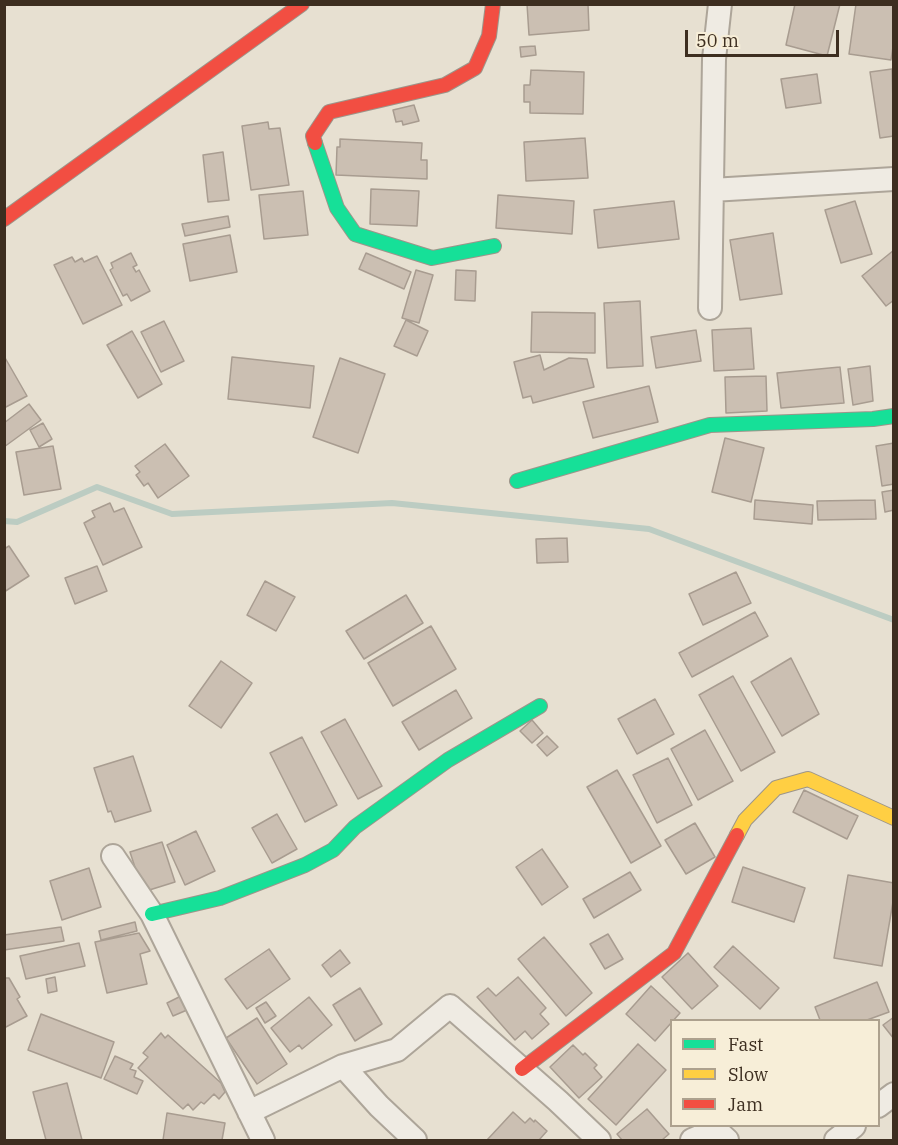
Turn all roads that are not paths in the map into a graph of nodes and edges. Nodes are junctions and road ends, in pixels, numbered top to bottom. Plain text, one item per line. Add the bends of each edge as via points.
1 (302, 4) edge
2 (493, 4) edge
3 (720, 4) edge
4 (894, 179) edge
5 (712, 190) junction
6 (4, 219) edge
7 (494, 246) dead end
8 (710, 308) dead end
9 (894, 416) edge
10 (517, 481) dead end
11 (540, 706) dead end
12 (894, 818) edge
13 (113, 856) dead end
14 (152, 914) junction
15 (343, 1066) junction
16 (522, 1069) junction
17 (894, 1094) edge
18 (880, 1105) edge
19 (249, 1112) junction
20 (852, 1127) edge
21 (262, 1140) edge
22 (415, 1140) edge
23 (599, 1140) edge
24 (692, 1140) edge
25 (727, 1140) edge
26 (836, 1140) edge

1 - 6 street
2 - 7 street via 489,36 476,68 445,85 329,112 313,136 337,208 355,234 432,258
3 - 5 street via 714,59
4 - 5 street
5 - 8 street
9 - 10 street via 710,424
11 - 14 street via 448,760 355,827 324,855 220,898
12 - 16 street via 808,779 776,788 746,820 674,952
13 - 14 street
14 - 19 street
15 - 16 street via 397,1050 450,1006
15 - 19 street
15 - 22 street
16 - 23 street
17 - 18 street
19 - 21 street
20 - 26 street
24 - 25 street via 716,1130

